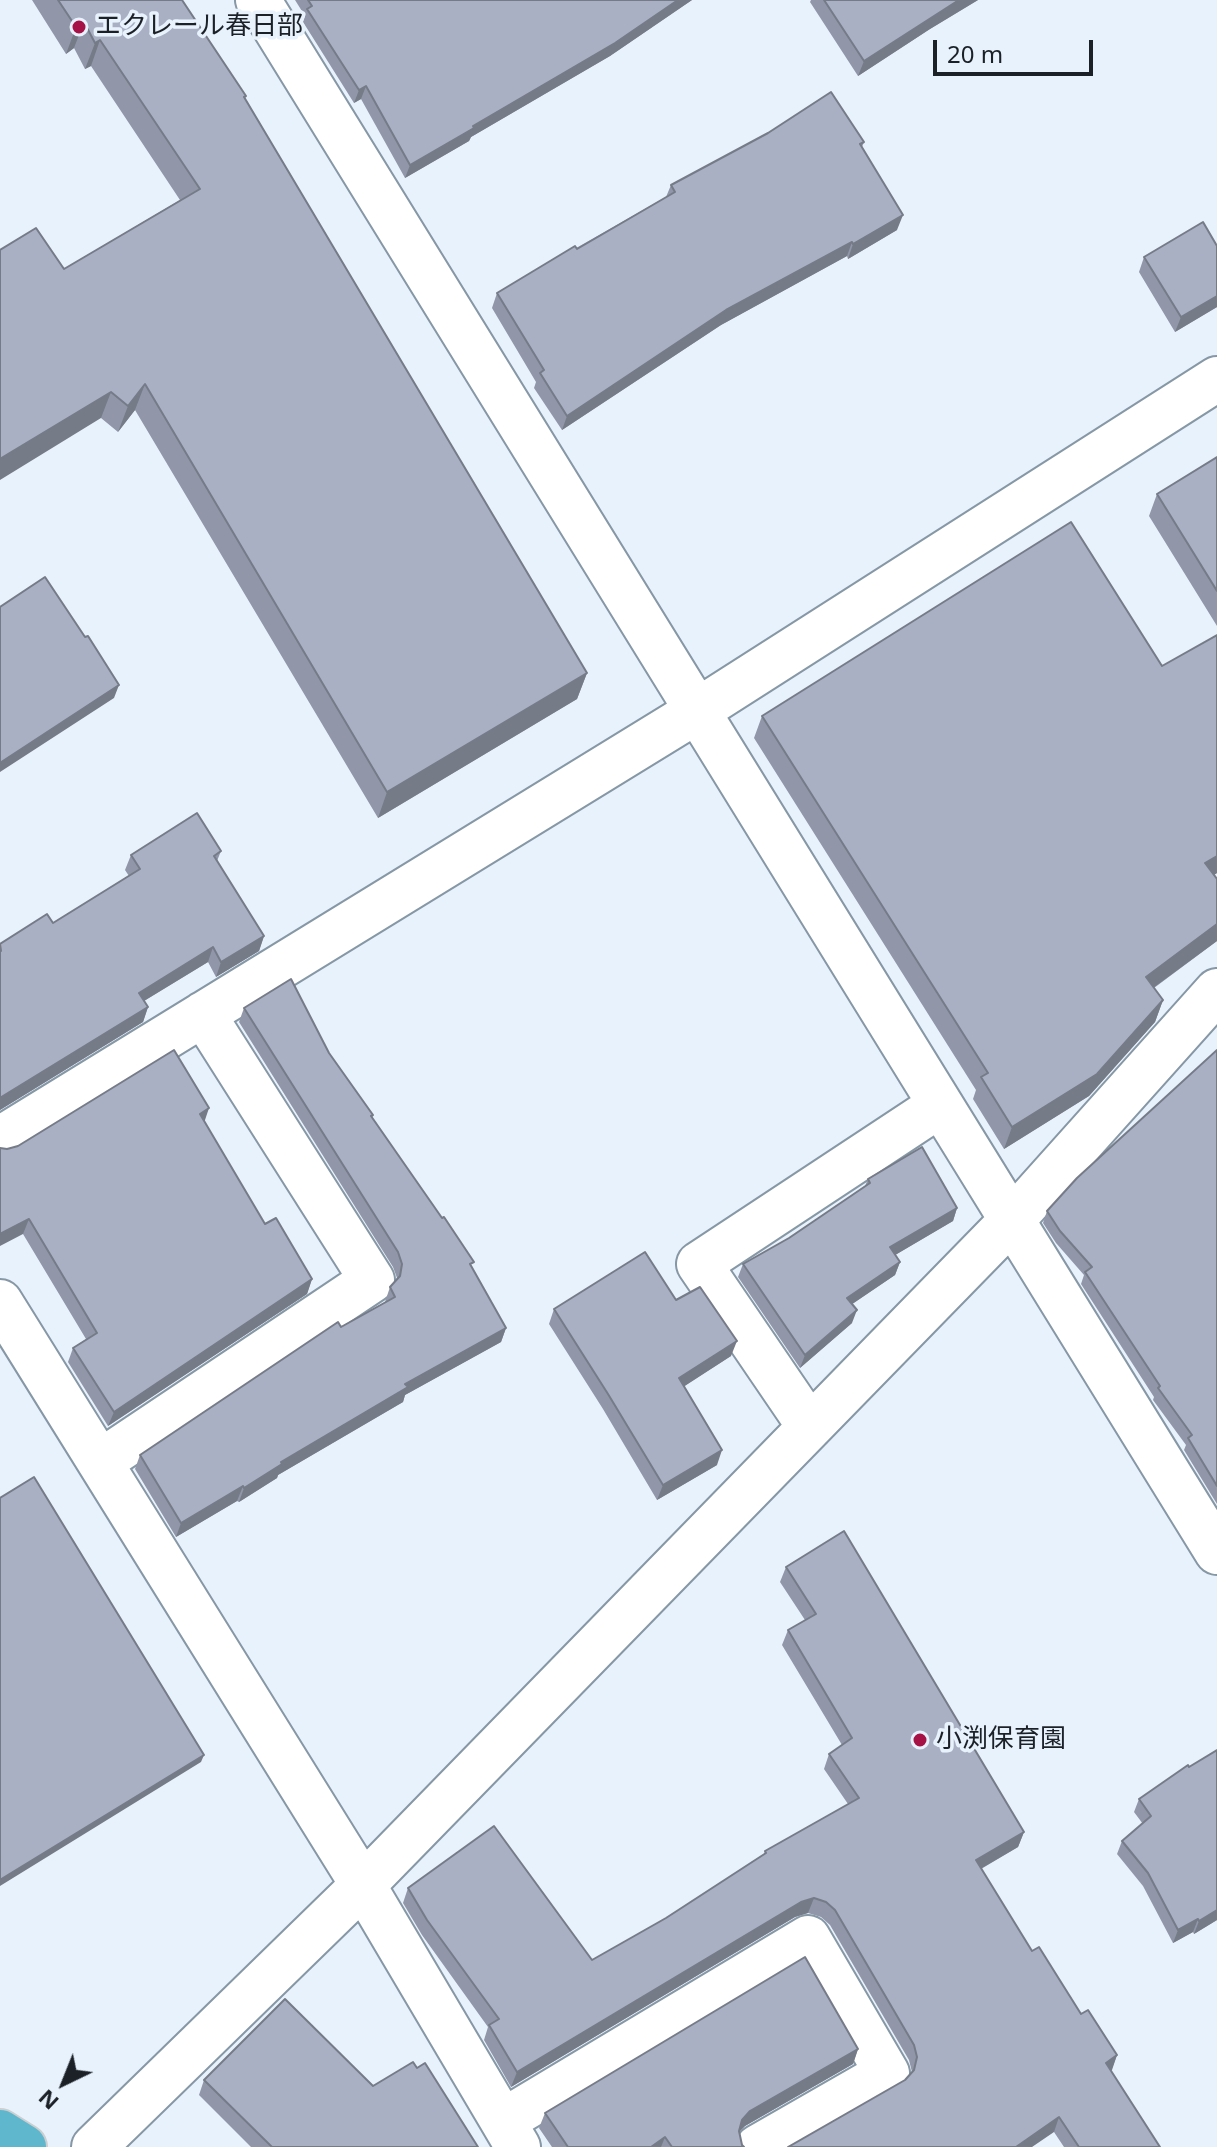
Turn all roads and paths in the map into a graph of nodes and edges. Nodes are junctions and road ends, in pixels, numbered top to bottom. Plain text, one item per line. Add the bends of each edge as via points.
1 (258, 0) edge
2 (1217, 379) edge
3 (697, 711) junction
4 (1217, 991) edge
5 (203, 1014) junction
6 (940, 1105) junction
7 (0, 1139) edge
8 (1012, 1220) junction
9 (0, 1302) edge
10 (810, 1427) junction
11 (100, 1462) junction
12 (1214, 1542) edge
13 (363, 1885) junction
14 (0, 2132) edge
15 (511, 2134) edge
16 (24, 2147) edge
17 (94, 2147) edge
18 (758, 2147) edge

1 - 3 street
2 - 3 street
3 - 5 street
3 - 6 street
4 - 8 street
5 - 7 street
5 - 11 street via 372,1280
6 - 8 street
6 - 10 street via 699,1264
8 - 10 street
8 - 12 street
9 - 11 street
10 - 13 street
11 - 13 street
13 - 15 street
13 - 17 street
14 - 16 highway
15 - 18 street via 808,1938 887,2073

